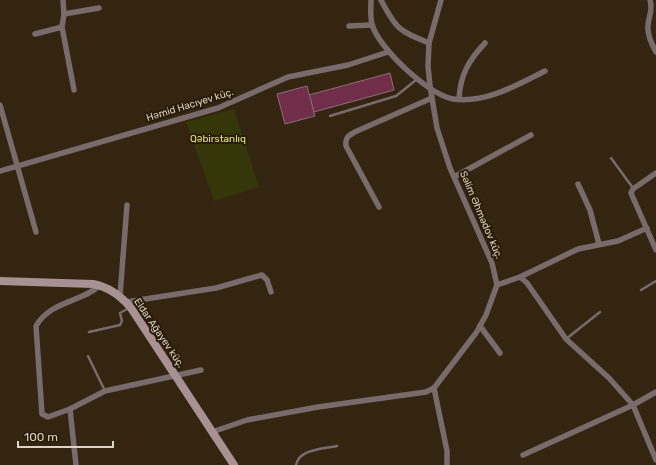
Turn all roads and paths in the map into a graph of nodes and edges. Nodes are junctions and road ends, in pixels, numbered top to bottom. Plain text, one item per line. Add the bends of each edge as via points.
1 (63, 0) edge
2 (371, 0) edge
3 (381, 0) edge
4 (441, 0) edge
5 (650, 0) edge
6 (99, 8) dead end
7 (654, 9) edge
8 (64, 14) junction
9 (372, 25) junction
10 (350, 26) dead end
11 (62, 27) junction
12 (35, 34) dead end
13 (429, 43) junction
14 (485, 43) dead end
15 (388, 52) junction
16 (656, 52) edge
17 (545, 71) dead end
18 (417, 79) junction
19 (430, 86) junction
20 (74, 90) dead end
21 (432, 98) junction
22 (459, 99) junction
23 (0, 104) edge
24 (330, 116) dead end
25 (531, 136) dead end
26 (611, 158) dead end
27 (17, 165) junction
28 (0, 171) edge
29 (656, 173) edge
30 (454, 177) junction
31 (578, 184) dead end
32 (633, 189) junction
33 (127, 205) dead end
34 (379, 208) dead end
35 (647, 228) junction
36 (36, 232) dead end
37 (599, 244) junction
38 (656, 250) edge
39 (520, 277) junction
40 (0, 281) edge
41 (656, 281) edge
42 (100, 285) junction
43 (497, 285) junction
44 (641, 290) dead end
45 (271, 292) dead end
46 (120, 296) junction
47 (129, 305) junction
48 (600, 312) dead end
49 (480, 326) junction
50 (89, 332) dead end
51 (566, 339) junction
52 (500, 353) dead end
53 (88, 356) dead end
54 (200, 370) dead end
55 (175, 375) junction
56 (434, 388) junction
57 (105, 391) junction
58 (656, 392) edge
59 (633, 405) junction
60 (70, 409) junction
61 (212, 432) junction
62 (336, 446) dead end
63 (523, 455) dead end
64 (656, 460) edge
65 (76, 465) edge
66 (234, 465) edge
67 (296, 465) edge
68 (447, 465) edge

1 - 8 street
2 - 9 street
3 - 13 street via 397,28
4 - 13 street, Səlim Əhmədov küç.
5 - 7 street
6 - 8 street
7 - 16 street via 648,24 648,32
8 - 11 street
9 - 10 street
9 - 15 street
11 - 12 street
11 - 20 street
13 - 19 street, Səlim Əhmədov küç.
14 - 22 street via 464,70 459,87
15 - 18 street
15 - 27 street, Həmid Hacıyev küç. via 348,65 288,77 218,108
17 - 22 street via 502,93
18 - 19 street
18 - 24 lane via 396,96
19 - 21 street, Səlim Əhmədov küç.
19 - 22 street via 443,95
21 - 30 street, Səlim Əhmədov küç. via 441,140
21 - 34 street via 348,135 345,140
23 - 27 street
25 - 30 street
26 - 32 lane
27 - 28 street, Həmid Hacıyev küç.
27 - 36 street
29 - 32 street
30 - 43 street, Səlim Əhmədov küç. via 487,249
31 - 37 street via 590,210
32 - 35 street via 631,196
33 - 46 street
35 - 37 street via 618,241
35 - 38 street
37 - 39 street via 578,249
39 - 43 street
39 - 51 street
40 - 42 main road, Eldar Ağayev küç.
41 - 44 lane
42 - 46 main road, Eldar Ağayev küç.
42 - 60 street via 94,292 56,307 36,326 42,414 48,417
43 - 49 street
45 - 47 street via 267,280 262,275 216,288
46 - 47 main road, Eldar Ağayev küç.
47 - 50 lane via 120,313 120,325
47 - 55 main road, Eldar Ağayev küç.
48 - 51 lane
49 - 52 street
49 - 56 street
51 - 59 street via 609,378
53 - 57 lane
54 - 55 street
55 - 57 street
55 - 61 main road, Eldar Ağayev küç.
56 - 61 street via 413,394 247,420
56 - 68 street via 447,451
57 - 60 street
58 - 59 street
59 - 63 street
59 - 64 street
60 - 65 street
61 - 66 main road, Eldar Ağayev küç.
62 - 67 lane via 302,454

